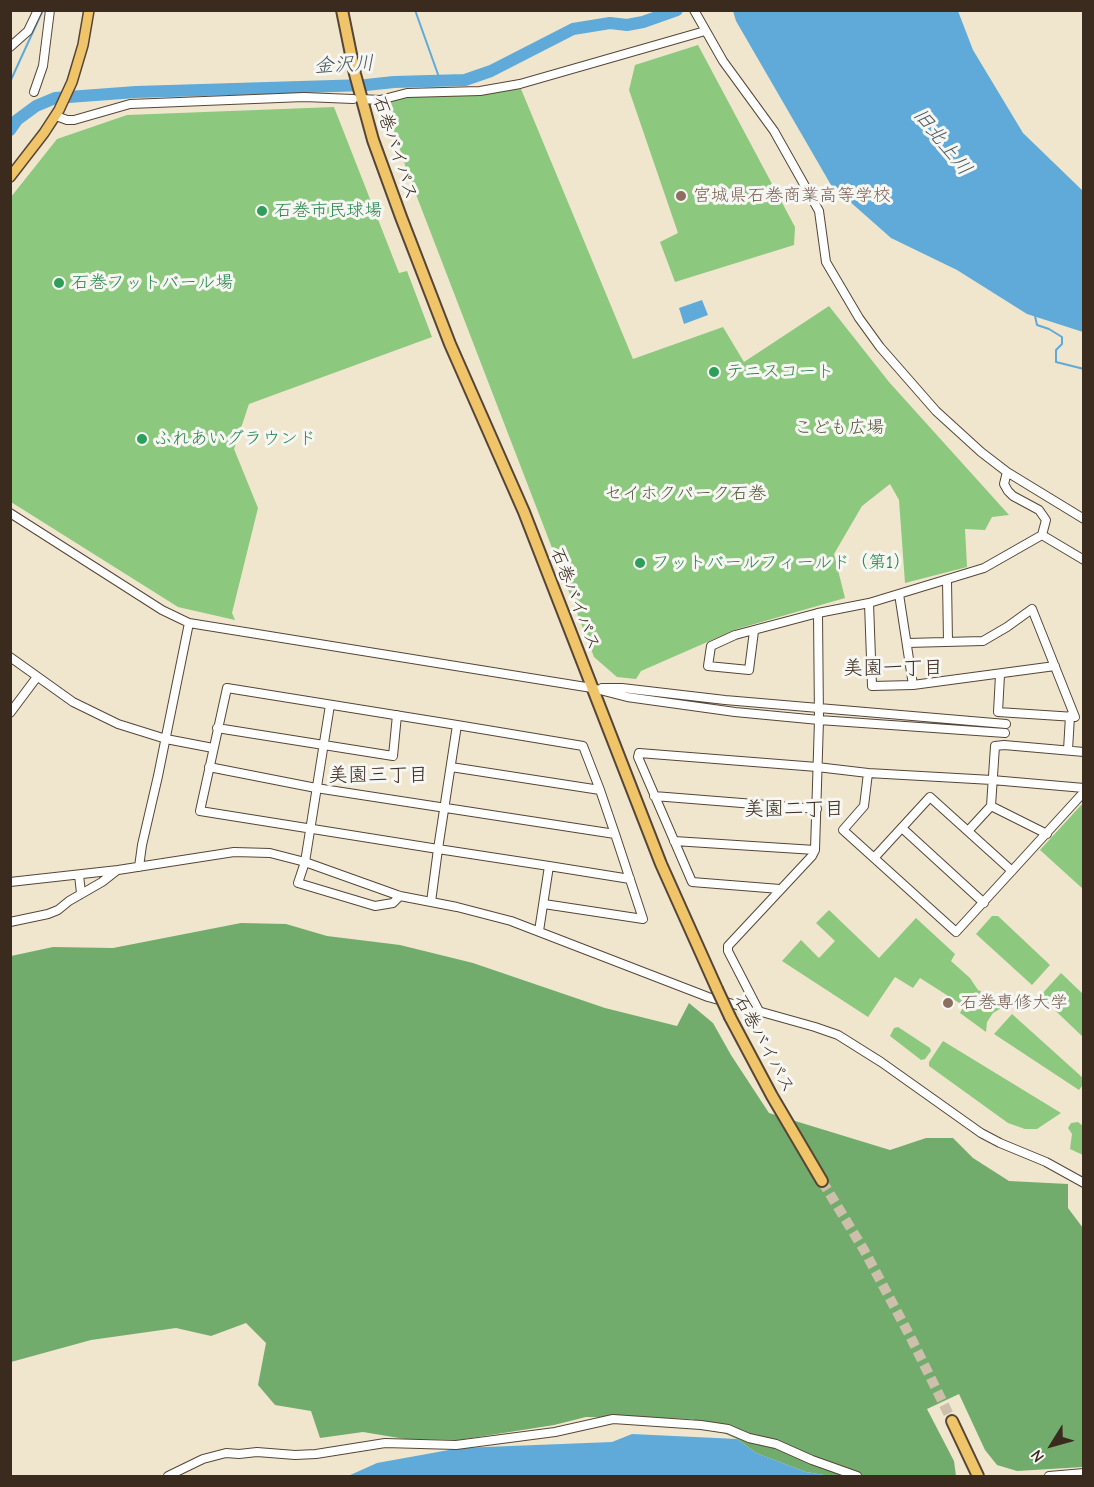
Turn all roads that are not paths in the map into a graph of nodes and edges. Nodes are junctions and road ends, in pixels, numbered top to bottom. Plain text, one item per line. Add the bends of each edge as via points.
1 (38, 10) edge
2 (50, 10) edge
3 (89, 10) edge
4 (342, 10) edge
5 (694, 10) edge
6 (705, 30) junction
7 (10, 47) edge
8 (34, 92) dead end
9 (358, 97) junction
10 (58, 113) junction
11 (10, 177) edge
12 (1007, 472) junction
13 (10, 513) edge
14 (1083, 519) edge
15 (1042, 535) junction
16 (1083, 560) edge
17 (946, 580) junction
18 (899, 594) junction
19 (869, 603) junction
20 (818, 614) junction
21 (189, 623) junction
22 (754, 631) junction
23 (948, 642) junction
24 (907, 643) junction
25 (10, 657) edge
26 (1055, 666) junction
27 (1000, 675) junction
28 (37, 677) junction
29 (913, 685) junction
30 (592, 688) junction
31 (330, 705) junction
32 (819, 708) junction
33 (1007, 712) junction
34 (10, 713) edge
35 (397, 715) junction
36 (1070, 716) junction
37 (819, 720) junction
38 (1006, 724) junction
39 (457, 725) junction
40 (218, 728) junction
41 (1005, 733) junction
42 (166, 739) junction
43 (1004, 745) junction
44 (323, 747) junction
45 (213, 748) junction
46 (1068, 750) junction
47 (1083, 752) edge
48 (209, 767) junction
49 (451, 767) junction
50 (817, 767) junction
51 (868, 773) junction
52 (992, 780) junction
53 (316, 788) junction
54 (600, 790) junction
55 (1083, 790) edge
56 (654, 796) junction
57 (991, 806) junction
58 (444, 807) junction
59 (817, 809) junction
60 (902, 828) junction
61 (310, 829) junction
62 (968, 831) junction
63 (615, 834) junction
64 (1047, 834) junction
65 (674, 841) junction
66 (438, 849) junction
67 (815, 850) junction
68 (874, 858) junction
69 (305, 861) junction
70 (549, 866) junction
71 (139, 867) junction
72 (118, 870) junction
73 (1012, 871) junction
74 (79, 875) junction
75 (630, 879) junction
76 (10, 882) edge
77 (780, 889) junction
78 (81, 893) junction
79 (400, 896) junction
80 (431, 902) junction
81 (984, 903) junction
82 (544, 904) junction
83 (10, 922) edge
84 (539, 931) junction
85 (760, 1013) junction
86 (822, 1181) tunnel mouth
87 (1083, 1183) edge
88 (952, 1421) tunnel mouth
89 (1083, 1473) edge
90 (168, 1476) edge
91 (857, 1476) edge
92 (978, 1476) edge
93 (1049, 1476) edge

1 - 7 street via 28,31
2 - 8 street via 43,66
3 - 10 main road via 72,82
4 - 9 highway, 石巻バイパス
5 - 6 street
6 - 9 street via 520,84 480,91 407,93 380,100
6 - 12 street via 774,131 819,211 826,262 859,318 928,404
9 - 10 street via 130,104 74,120
9 - 30 highway, 石巻バイパス via 446,333 524,512
10 - 11 main road
12 - 14 street
12 - 15 street via 1004,484 1008,491 1039,510 1046,520
13 - 21 street via 152,604
15 - 16 street
15 - 17 street via 984,568
17 - 18 street
17 - 23 street
18 - 19 street
18 - 24 street
19 - 20 street
19 - 29 street via 872,686
20 - 22 street
20 - 32 street
21 - 30 street
21 - 42 street
22 - 22 street via 749,670 708,666 711,646
23 - 24 street
23 - 26 street via 983,641 1032,609
24 - 29 street
25 - 28 street
26 - 27 street
26 - 36 street via 1075,717
27 - 29 street
27 - 33 street via 998,711
28 - 34 street
28 - 42 street via 94,714
30 - 32 street
30 - 37 street via 627,698
30 - 86 highway, 石巻バイパス, bridge via 661,864 730,1017
31 - 35 street
31 - 40 street via 227,688
31 - 44 street
32 - 37 street
32 - 38 street
33 - 36 street
33 - 38 street
35 - 39 street
35 - 44 street via 393,756
36 - 46 street
37 - 41 street
37 - 50 street
38 - 41 street
39 - 49 street
39 - 54 street via 583,746
40 - 44 street
40 - 45 street
41 - 43 street
42 - 45 street
42 - 71 street
43 - 46 street
43 - 52 street via 995,746
44 - 53 street
45 - 48 street
46 - 47 street
48 - 53 street
48 - 61 street via 200,811
49 - 54 street
49 - 58 street
50 - 51 street
50 - 56 street via 639,753
50 - 59 street
51 - 52 street
51 - 68 street via 864,806 843,830
52 - 55 street
52 - 57 street
53 - 58 street
53 - 61 street
54 - 63 street
55 - 64 street
56 - 59 street
56 - 65 street
57 - 62 street
57 - 64 street
58 - 63 street
58 - 66 street
59 - 67 street
60 - 62 street via 930,796
60 - 68 street
60 - 81 street
61 - 66 street
61 - 69 street
62 - 73 street
63 - 75 street
64 - 73 street
65 - 67 street
65 - 77 street via 692,882
66 - 70 street
66 - 80 street
67 - 77 street
68 - 81 street via 956,932
69 - 71 street via 270,853 234,852
69 - 79 street
69 - 79 street via 298,883 302,886 375,906 393,903
70 - 75 street
70 - 82 street
71 - 72 street
72 - 74 street
72 - 78 street
73 - 81 street
74 - 76 street
74 - 78 street
75 - 82 street via 643,919
77 - 85 street via 728,946
78 - 83 street via 58,910
79 - 80 street
80 - 84 street via 484,913
82 - 84 street
84 - 85 street via 708,997
85 - 87 street via 838,1035 981,1133
88 - 92 highway
89 - 93 street
90 - 91 street via 202,1459 226,1453 316,1454 398,1442 456,1445 555,1432 613,1419 728,1429

